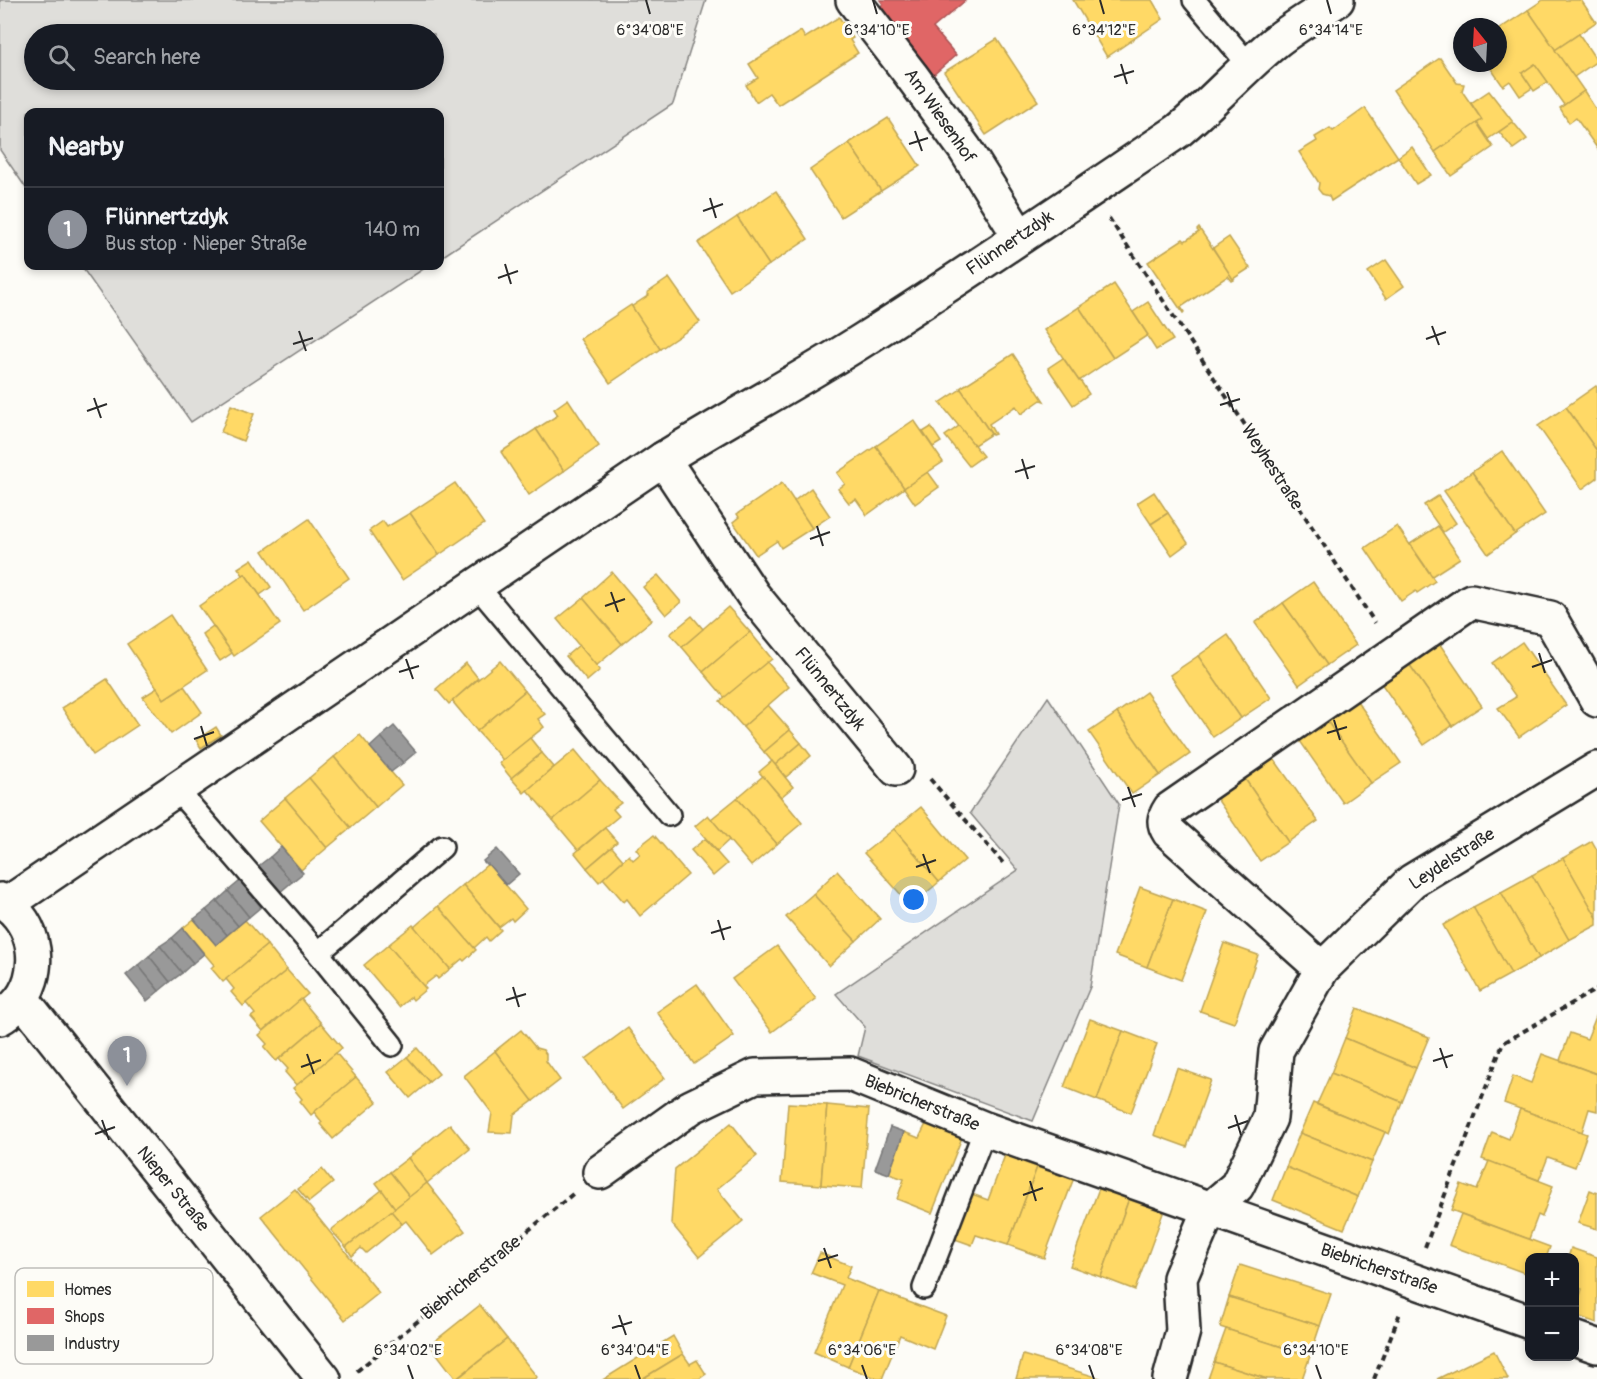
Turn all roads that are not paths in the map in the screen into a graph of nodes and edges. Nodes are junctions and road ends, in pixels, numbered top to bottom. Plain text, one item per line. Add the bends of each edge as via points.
1 (853, 0) edge
2 (1194, 0) edge
3 (1337, 0) edge
4 (1249, 65) junction
5 (1020, 237) junction
6 (663, 459) junction
7 (477, 586) junction
8 (1597, 700) edge
9 (896, 769) road end
10 (1597, 769) edge
11 (177, 790) junction
12 (669, 815) dead end
13 (442, 847) dead end
14 (4, 902) edge
15 (318, 953) junction
16 (1322, 969) junction
17 (11, 1009) edge
18 (392, 1046) dead end
19 (985, 1130) junction
20 (600, 1172) road end
21 (1209, 1210) junction
22 (924, 1288) dead end
23 (1525, 1320) edge
24 (1579, 1339) edge
25 (1597, 1346) edge
26 (324, 1379) edge
27 (1170, 1379) edge

1 - 5 street, Am Wiesenhof via 965,149
2 - 4 lane
3 - 4 street, Flünnertzdyk
4 - 5 street, Flünnertzdyk via 1178,131
5 - 6 street, Flünnertzdyk via 826,363
6 - 7 street, Flünnertzdyk
6 - 9 street, Flünnertzdyk via 753,596
7 - 11 street, Flünnertzdyk
7 - 12 lane
8 - 16 street via 1550,618 1471,602 1170,809 1164,819 1169,832
10 - 16 street, Leydelstraße via 1412,881
11 - 14 street, Flünnertzdyk
11 - 15 lane
13 - 15 lane
14 - 17 street, Nieper Straße via 22,920 31,939 34,959 31,981
15 - 18 lane
16 - 21 street, Leydelstraße via 1276,1051 1270,1118 1237,1186
17 - 26 street, Nieper Straße
19 - 20 street, Biebricherstraße via 850,1074 755,1076 691,1107
19 - 21 street, Biebricherstraße
19 - 22 lane
21 - 23 street, Biebricherstraße
21 - 27 street, Leydelstraße via 1180,1278 1183,1331
24 - 25 street

